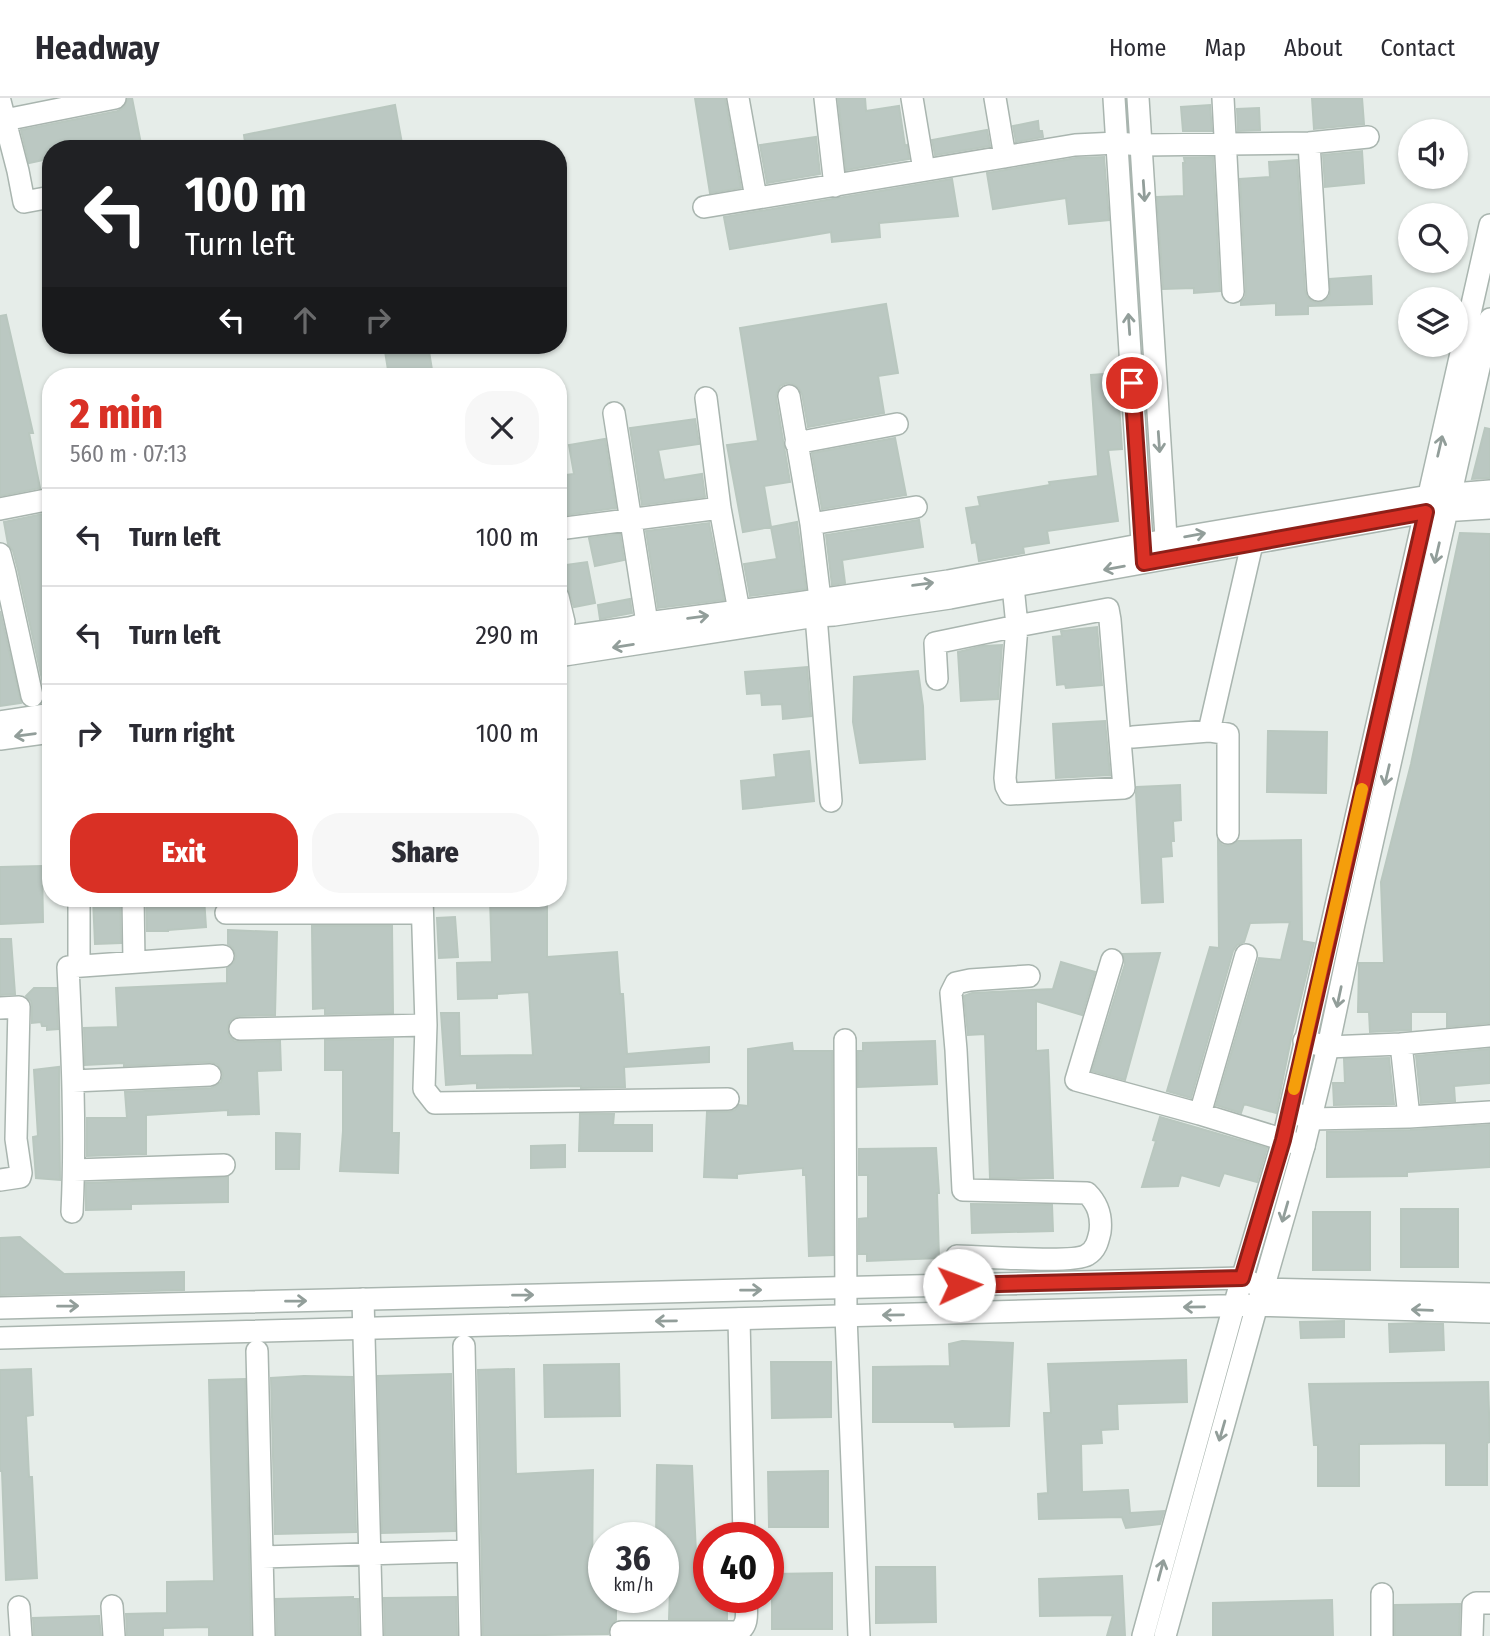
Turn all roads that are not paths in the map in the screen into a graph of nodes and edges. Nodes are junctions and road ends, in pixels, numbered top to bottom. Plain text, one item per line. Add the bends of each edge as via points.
1 (115, 98) edge
2 (737, 98) edge
3 (825, 98) edge
4 (912, 98) edge
5 (995, 98) edge
6 (1114, 98) edge
7 (1138, 98) edge
8 (1223, 98) edge
9 (2, 111) edge
10 (1368, 137) dead end
11 (1118, 143) junction
12 (1309, 143) junction
13 (1225, 144) junction
14 (1141, 145) junction
15 (1004, 157) junction
16 (923, 170) junction
17 (835, 186) junction
18 (756, 198) junction
19 (42, 199) edge
20 (704, 207) dead end
21 (1490, 225) edge
22 (1318, 290) dead end
23 (1233, 292) dead end
24 (1490, 319) edge
25 (789, 396) dead end
26 (706, 398) dead end
27 (614, 413) dead end
28 (897, 424) dead end
29 (796, 443) junction
30 (1490, 491) edge
31 (42, 501) edge
32 (1438, 503) junction
33 (916, 507) dead end
34 (720, 508) junction
35 (1490, 508) edge
36 (0, 509) edge
37 (629, 520) junction
38 (811, 524) junction
39 (567, 528) edge
40 (1252, 544) junction
41 (1166, 550) junction
42 (1143, 554) junction
43 (2, 567) edge
44 (1013, 586) junction
45 (818, 607) junction
46 (739, 611) junction
47 (647, 623) junction
48 (1017, 626) junction
49 (567, 630) edge
50 (567, 654) edge
51 (937, 679) dead end
52 (32, 696) dead end
53 (42, 715) edge
54 (0, 722) edge
55 (1209, 731) junction
56 (42, 733) edge
57 (1133, 737) dead end
58 (0, 739) edge
59 (831, 801) dead end
60 (1228, 833) dead end
61 (79, 907) edge
62 (133, 907) edge
63 (373, 907) edge
64 (422, 907) edge
65 (226, 913) dead end
66 (1246, 955) dead end
67 (223, 956) dead end
68 (1112, 960) dead end
69 (134, 962) junction
70 (79, 966) junction
71 (1029, 976) dead end
72 (0, 1008) edge
73 (426, 1025) junction
74 (240, 1029) dead end
75 (1490, 1036) edge
76 (845, 1040) dead end
77 (1304, 1041) junction
78 (1401, 1044) junction
79 (1328, 1047) junction
80 (210, 1075) dead end
81 (74, 1081) junction
82 (728, 1099) dead end
83 (1289, 1111) junction
84 (1490, 1112) edge
85 (1200, 1114) junction
86 (1409, 1117) junction
87 (1310, 1119) junction
88 (8, 1140) edge
89 (1283, 1140) junction
90 (1304, 1146) junction
91 (224, 1165) dead end
92 (74, 1170) junction
93 (0, 1180) edge
94 (72, 1212) dead end
95 (1242, 1278) junction
96 (959, 1285) junction
97 (845, 1287) junction
98 (1490, 1294) edge
99 (1260, 1297) junction
100 (363, 1299) junction
101 (1234, 1306) junction
102 (0, 1308) edge
103 (1490, 1312) edge
104 (846, 1316) junction
105 (739, 1319) junction
106 (363, 1328) junction
107 (0, 1338) edge
108 (464, 1346) dead end
109 (257, 1350) dead end
110 (744, 1522) edge
111 (468, 1551) junction
112 (369, 1554) junction
113 (262, 1557) junction
114 (1382, 1594) dead end
115 (1490, 1603) edge
116 (112, 1605) dead end
117 (19, 1607) dead end
118 (746, 1613) edge
119 (621, 1632) dead end
120 (20, 1636) edge
121 (114, 1636) edge
122 (264, 1636) edge
123 (372, 1636) edge
124 (470, 1636) edge
125 (859, 1636) edge
126 (1143, 1636) edge
127 (1165, 1636) edge
128 (1382, 1636) edge
129 (1472, 1636) edge

1 - 9 street
2 - 18 street
3 - 17 street
4 - 16 street
5 - 15 street
6 - 11 street
7 - 14 street
8 - 13 street
9 - 19 street via 24,202
10 - 12 street
11 - 14 street
11 - 15 street
42 -> 11 street
12 - 13 street
12 - 22 street
13 - 14 street
13 - 23 street
14 -> 41 street
15 - 16 street
16 - 17 street
17 - 18 street
18 - 20 street
32 -> 21 street
24 - 32 street
25 - 29 street
26 - 34 street
27 - 37 street
28 - 29 street
29 - 38 street
30 - 32 street
31 - 36 street
32 - 35 street
32 - 40 street
41 -> 32 street
32 - 77 street
32 -> 79 street
33 - 38 street
34 - 37 street
34 - 46 street
37 - 39 street
37 - 47 street
38 - 45 street
40 - 41 street
40 - 55 street
41 - 42 street
42 -> 44 street
45 -> 42 street via 948,581
43 - 52 street
44 - 45 street via 834,615
44 - 48 street
45 - 46 street
45 -> 50 street
45 - 59 street
47 -> 46 street
47 - 49 street
48 - 48 street via 1108,609 1124,788 1010,794 1005,778
48 - 51 street via 935,643
53 - 54 street
55 - 57 street
55 - 60 street via 1228,734
56 -> 58 street
61 - 70 street
62 - 69 street
63 - 65 street
64 - 73 street
66 - 85 street
67 - 69 street
68 - 85 street via 1076,1080
69 - 70 street
70 - 81 street via 68,967
71 - 96 street via 956,983 951,993 963,1190 1087,1193 1097,1203 1101,1222 1098,1243 1087,1255 1069,1259 957,1256
72 - 88 street via 19,1007
73 - 74 street
73 - 82 street via 424,1089 435,1104
75 - 78 street
76 - 97 street
77 - 79 street
77 - 83 street
78 - 79 street
78 - 86 street
79 - 87 street
80 - 81 street
81 - 92 street
83 - 87 street
83 - 89 street
84 - 86 street
85 - 89 street
86 - 87 street
87 - 90 street
88 - 93 street via 20,1177
89 - 90 street
89 - 95 street
90 -> 99 street
91 - 92 street
92 - 94 street
95 - 96 street
95 - 99 street
95 - 101 street
96 - 97 street
100 -> 97 street
97 - 104 street
98 - 99 street
99 - 101 street
103 -> 99 street
99 -> 127 street
102 -> 100 street
100 - 106 street
101 -> 104 street
126 -> 101 street
104 - 105 street
104 - 125 street
105 -> 106 street
105 - 110 street
106 - 107 street
106 - 112 street
108 - 111 street
109 - 113 street
111 - 112 street
111 - 124 street
112 - 113 street
112 - 123 street
113 - 122 street
114 - 128 street
115 - 129 street via 1473,1605
116 - 121 street
117 - 120 street
118 - 119 street via 746,1624 737,1632

